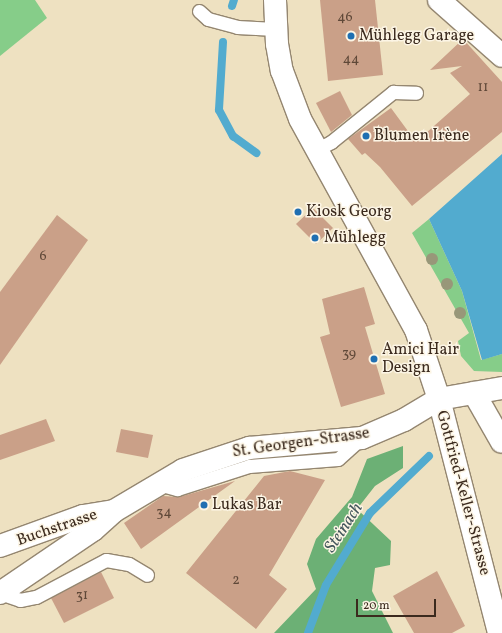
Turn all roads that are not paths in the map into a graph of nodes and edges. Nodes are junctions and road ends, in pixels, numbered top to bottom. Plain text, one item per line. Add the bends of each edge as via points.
1 (275, 0) edge
2 (439, 0) edge
3 (199, 11) dead end
4 (275, 29) junction
5 (502, 56) edge
6 (416, 93) dead end
7 (316, 150) junction
8 (502, 388) edge
9 (474, 393) junction
10 (439, 399) junction
11 (502, 442) edge
12 (114, 511) junction
13 (0, 546) edge
14 (147, 575) dead end
15 (0, 593) edge
16 (499, 633) edge

1 - 4 street
2 - 5 street
3 - 4 lane via 208,19 237,27
4 - 7 street via 282,71
6 - 7 lane via 393,92 331,142
7 - 10 street via 416,330
8 - 9 street
9 - 10 street
9 - 11 street
10 - 12 street, St. Georgen-Strasse via 404,420 362,438 249,448 183,470
10 - 16 street, Gottfried-Keller-Strasse
12 - 13 street, Buchstrasse via 83,516
12 - 15 street, St. Georgen-Strasse via 93,530
14 - 15 lane via 129,564 106,560 36,597 20,600

